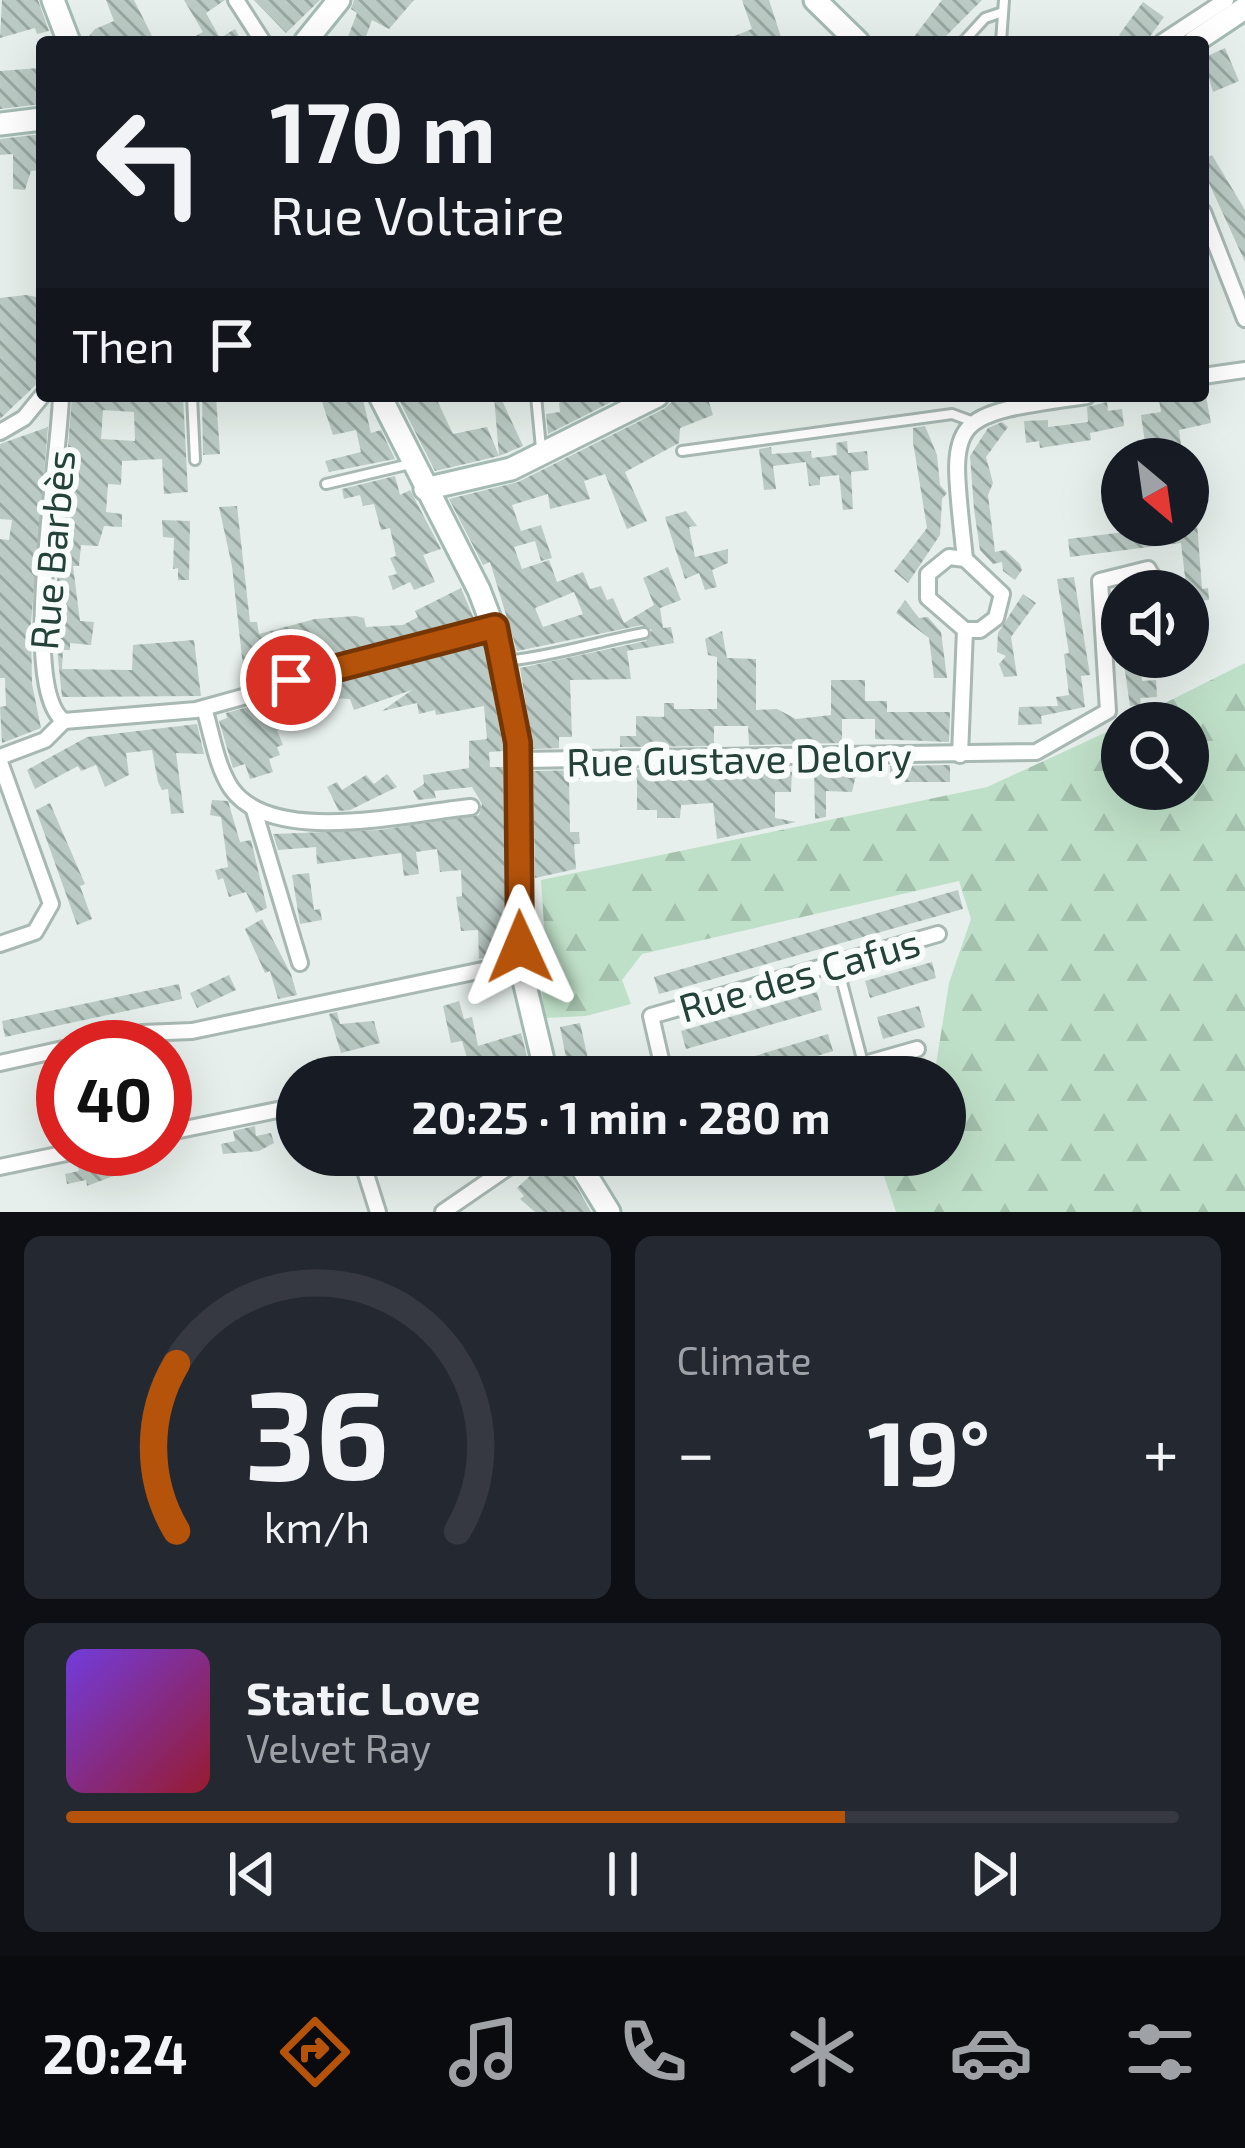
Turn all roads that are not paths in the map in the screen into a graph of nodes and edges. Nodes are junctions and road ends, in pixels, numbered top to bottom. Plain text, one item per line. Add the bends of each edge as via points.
1 (53, 0) edge
2 (236, 0) edge
3 (339, 0) edge
4 (1004, 0) edge
5 (1226, 0) edge
6 (827, 4) edge
7 (1245, 8) edge
8 (1003, 12) junction
9 (67, 36) edge
10 (259, 36) edge
11 (310, 36) edge
12 (853, 36) edge
13 (969, 36) edge
14 (1001, 36) edge
15 (1171, 36) edge
16 (1203, 36) edge
17 (36, 120) edge
18 (0, 124) edge
19 (1209, 227) edge
20 (1245, 319) edge
21 (1245, 370) edge
22 (1209, 375) edge
23 (36, 401) edge
24 (61, 402) edge
25 (193, 402) edge
26 (383, 402) edge
27 (537, 402) edge
28 (642, 402) edge
29 (1044, 402) edge
30 (974, 422) junction
31 (0, 432) edge
32 (682, 451) dead end
33 (542, 455) junction
34 (195, 460) dead end
35 (411, 463) junction
36 (326, 484) dead end
37 (425, 489) junction
38 (965, 559) junction
39 (1101, 582) edge
40 (1101, 612) edge
41 (495, 627) junction
42 (644, 632) dead end
43 (965, 637) junction
44 (504, 661) junction
45 (1109, 678) edge
46 (204, 708) junction
47 (64, 721) junction
48 (960, 755) junction
49 (0, 760) edge
50 (519, 760) junction
51 (471, 807) dead end
52 (254, 810) junction
53 (938, 934) dead end
54 (0, 944) edge
55 (520, 962) junction
56 (300, 963) dead end
57 (837, 963) junction
58 (192, 1031) edge
59 (917, 1049) dead end
60 (36, 1055) edge
61 (542, 1056) edge
62 (660, 1056) edge
63 (861, 1056) edge
64 (893, 1056) edge
65 (0, 1063) edge
66 (276, 1110) edge
67 (192, 1127) edge
68 (36, 1159) edge
69 (0, 1167) edge
70 (367, 1176) edge
71 (495, 1176) edge
72 (587, 1176) edge
73 (378, 1212) edge
74 (443, 1212) edge
75 (609, 1212) edge

1 - 9 street
2 - 10 street
3 - 11 street
4 - 8 lane
5 - 15 street
6 - 12 street
7 - 16 street
8 - 13 lane
8 - 14 lane
17 - 18 street
19 - 20 street
21 - 22 street
23 - 31 street
24 - 47 street, Rue Barbès via 41,626 48,703
25 - 34 lane
26 - 35 street
27 - 33 lane
28 - 33 street
29 - 30 street via 1000,408
30 - 32 lane via 952,414
30 - 38 street via 955,461
33 - 37 street
35 - 36 lane
35 - 37 street
37 - 41 street
38 - 43 street via 996,584 1003,601 991,623
38 - 43 street via 937,562 925,585 932,604
39 - 40 street, Rue Gustave Delory
41 - 44 street
41 - 46 street
42 - 44 lane via 571,654
43 - 48 street
44 - 50 street
45 - 48 street, Rue Gustave Delory via 1111,700 1101,720 1036,752
46 - 47 street
46 - 52 street via 225,778
47 - 49 street via 45,740
48 - 50 street, Rue Gustave Delory
49 - 54 street via 51,904 35,932
50 - 55 street
51 - 52 street via 292,823
52 - 56 street
53 - 57 street, Rue des Cafus
55 - 58 street
55 - 61 street
57 - 62 street, Rue des Cafus via 651,1016
57 - 63 lane
59 - 64 street
60 - 65 street
66 - 67 street
68 - 69 street
70 - 73 street
71 - 74 street
72 - 75 street

